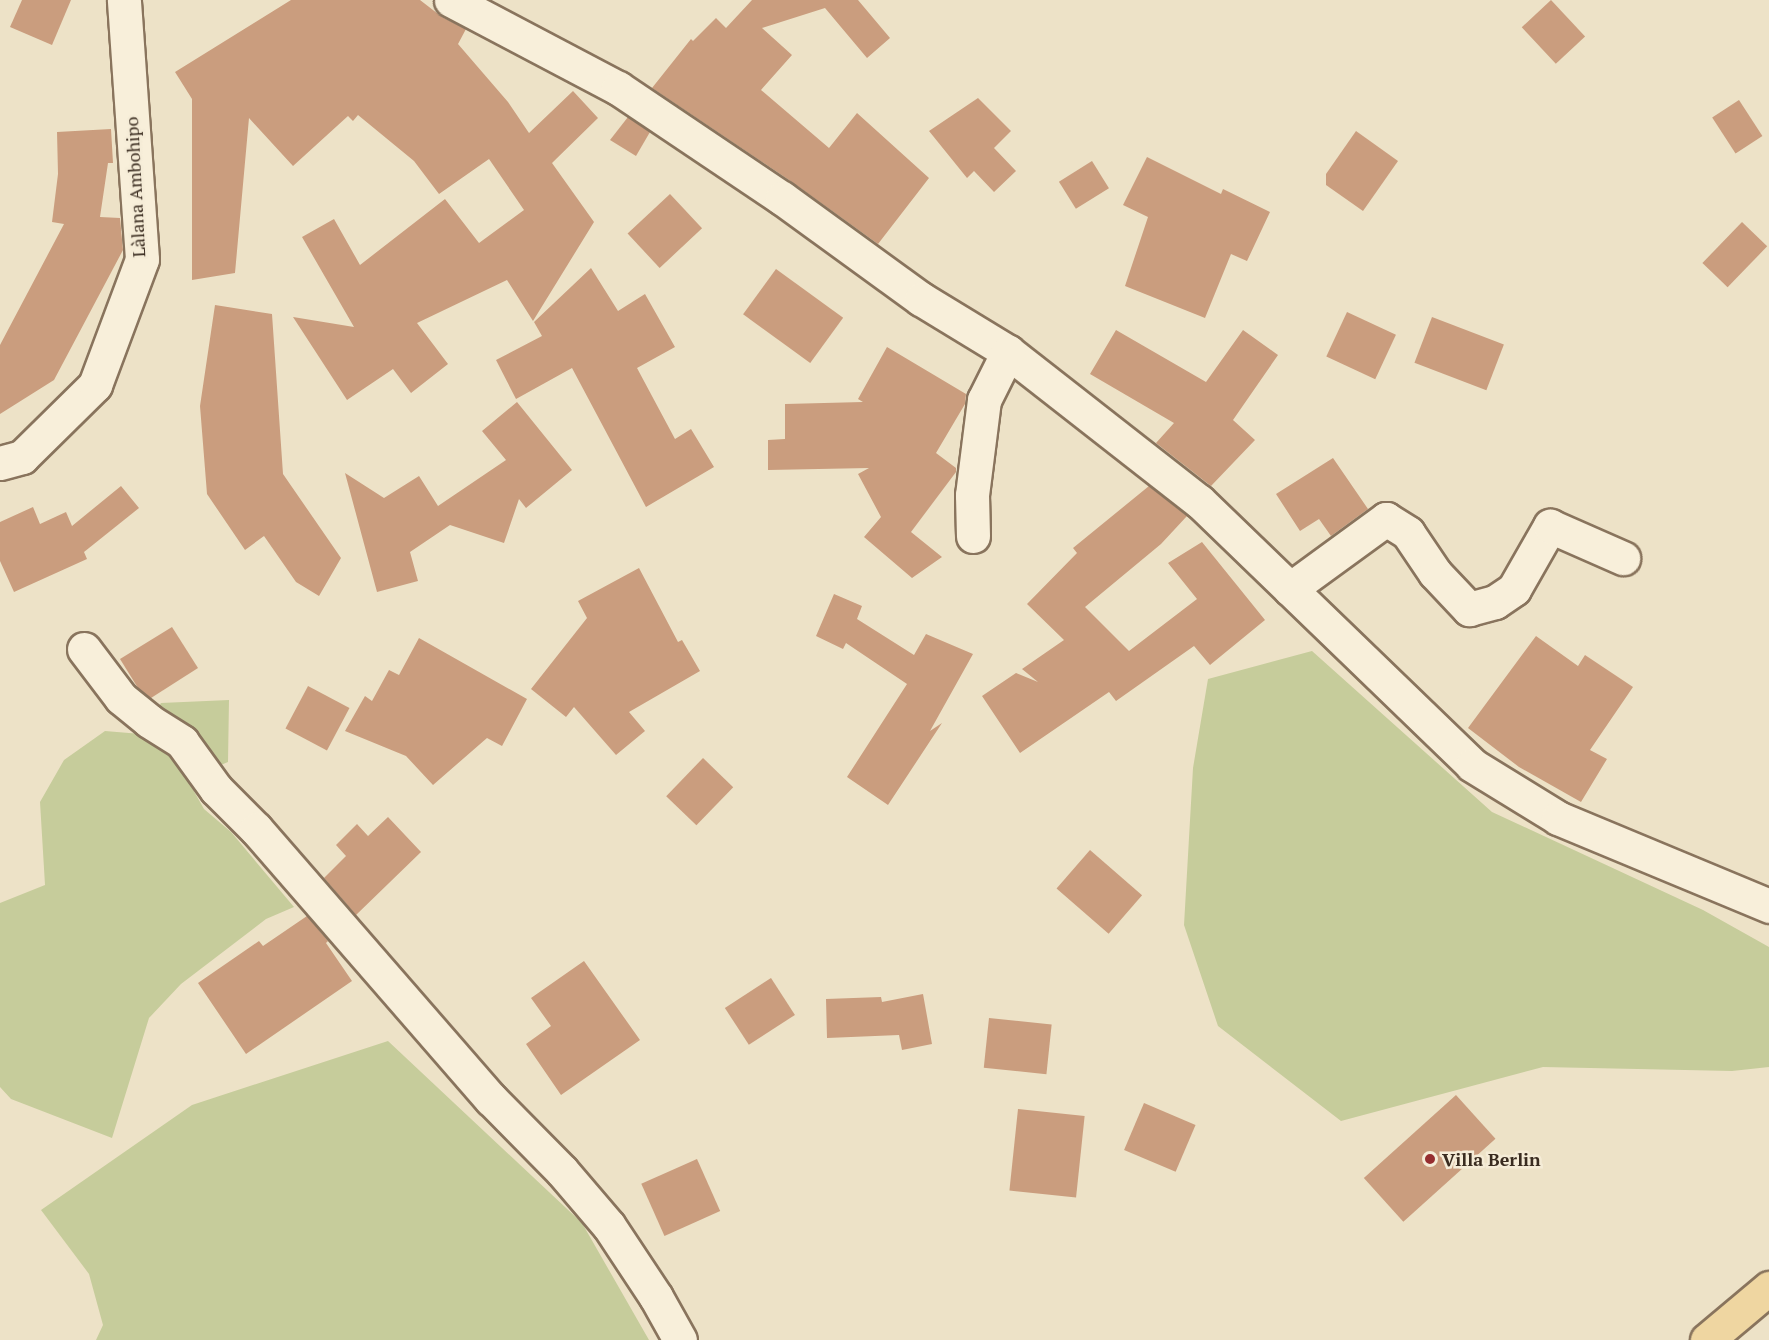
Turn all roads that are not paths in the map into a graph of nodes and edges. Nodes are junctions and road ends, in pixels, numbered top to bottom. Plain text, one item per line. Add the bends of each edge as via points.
1 (124, 0) edge
2 (451, 0) edge
3 (1008, 352) junction
4 (0, 463) edge
5 (973, 536) dead end
6 (1623, 558) dead end
7 (1290, 589) junction
8 (84, 649) dead end
9 (1769, 906) edge
10 (1769, 1288) edge
11 (680, 1340) edge
12 (1707, 1340) edge

1 - 4 street, Làlana Ambohipo via 142,259 95,385 22,457
2 - 3 street via 618,88 782,198 921,299
3 - 5 street via 984,400 972,495
3 - 7 street via 1199,501
6 - 7 street via 1550,526 1514,589 1495,602 1469,609 1435,573 1408,532 1386,519
7 - 9 street via 1472,765 1558,818
8 - 11 street via 120,698 182,742 216,789 609,1226
10 - 12 main road

